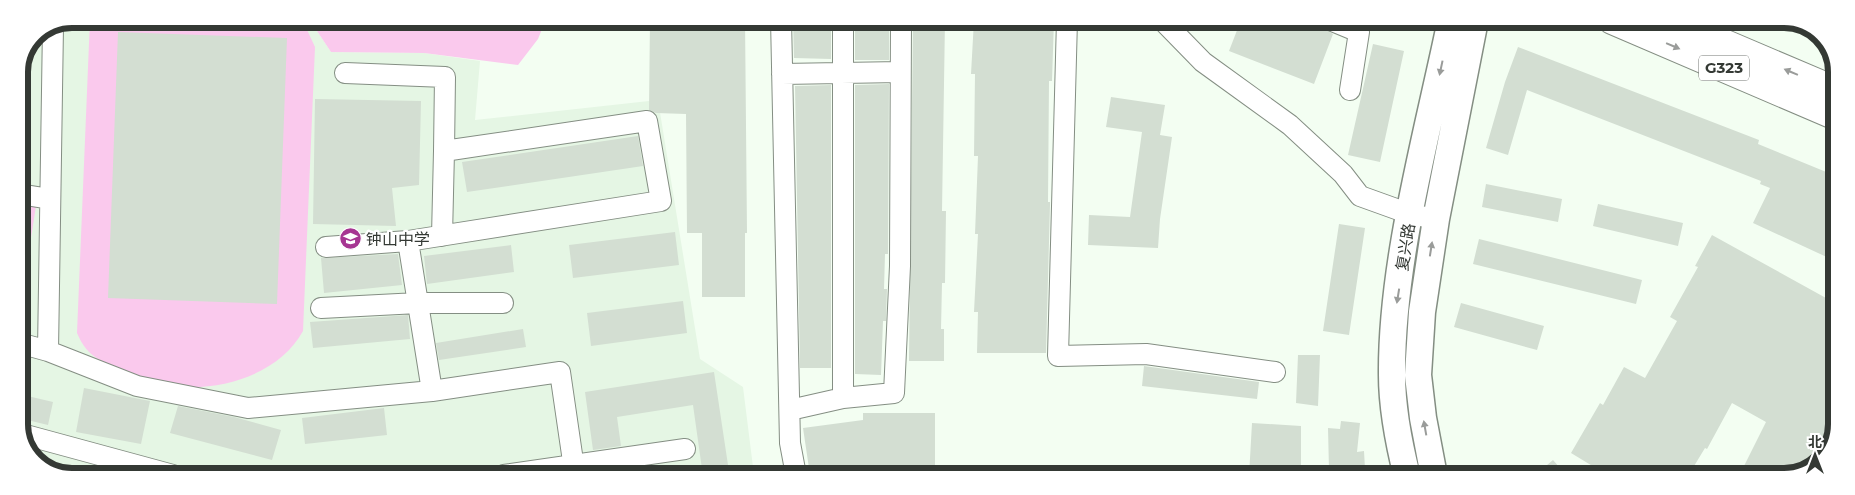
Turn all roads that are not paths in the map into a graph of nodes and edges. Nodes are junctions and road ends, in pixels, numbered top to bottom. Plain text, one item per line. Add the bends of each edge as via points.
1 (781, 28) edge
2 (843, 28) edge
3 (901, 28) edge
4 (1067, 28) edge
5 (1170, 28) edge
6 (1349, 28) edge
7 (1449, 28) edge
8 (1473, 28) edge
9 (1631, 28) edge
10 (1689, 28) edge
11 (54, 32) edge
12 (900, 72) junction
13 (345, 73) dead end
14 (841, 73) junction
15 (782, 74) junction
16 (1827, 87) edge
17 (1350, 90) dead end
18 (1827, 112) edge
19 (444, 151) junction
20 (28, 195) edge
21 (50, 199) junction
22 (1410, 214) junction
23 (1436, 219) junction
24 (442, 236) junction
25 (408, 241) junction
26 (326, 247) dead end
27 (502, 303) dead end
28 (418, 304) junction
29 (321, 308) dead end
30 (28, 345) edge
31 (48, 351) junction
32 (1275, 372) dead end
33 (432, 391) junction
34 (843, 398) junction
35 (790, 410) junction
36 (29, 436) edge
37 (685, 449) dead end
38 (147, 468) edge
39 (574, 468) edge
40 (585, 468) edge
41 (795, 468) edge
42 (1406, 468) edge
43 (1432, 468) edge

1 - 15 street
2 - 14 street
3 - 12 street
4 - 32 street via 1058,356 1146,354
5 - 22 street via 1202,62 1290,125 1343,174 1360,196
6 - 17 street via 1359,32
7 -> 22 main road, 复兴路
8 - 23 main road, 复兴路
9 -> 18 highway, G323
16 -> 10 highway, G323
11 - 21 street
12 - 14 street
12 - 34 street via 900,266 894,393
13 - 19 street via 445,77
14 - 15 street
14 - 34 street
15 - 35 street
19 - 24 street
19 - 24 street via 647,122 661,201
20 - 21 street
21 - 31 street
22 - 23 street
22 -> 42 main road, 复兴路 via 1396,309 1392,376
43 -> 23 main road, 复兴路 via 1418,375 1422,312
24 - 25 street
25 - 26 street
25 - 28 street
27 - 28 street
28 - 29 street
28 - 33 street
30 - 31 street
31 - 33 street via 137,386 248,408
33 - 39 street via 560,372
34 - 35 street
35 - 41 street via 790,443
36 - 38 street
37 - 40 street

